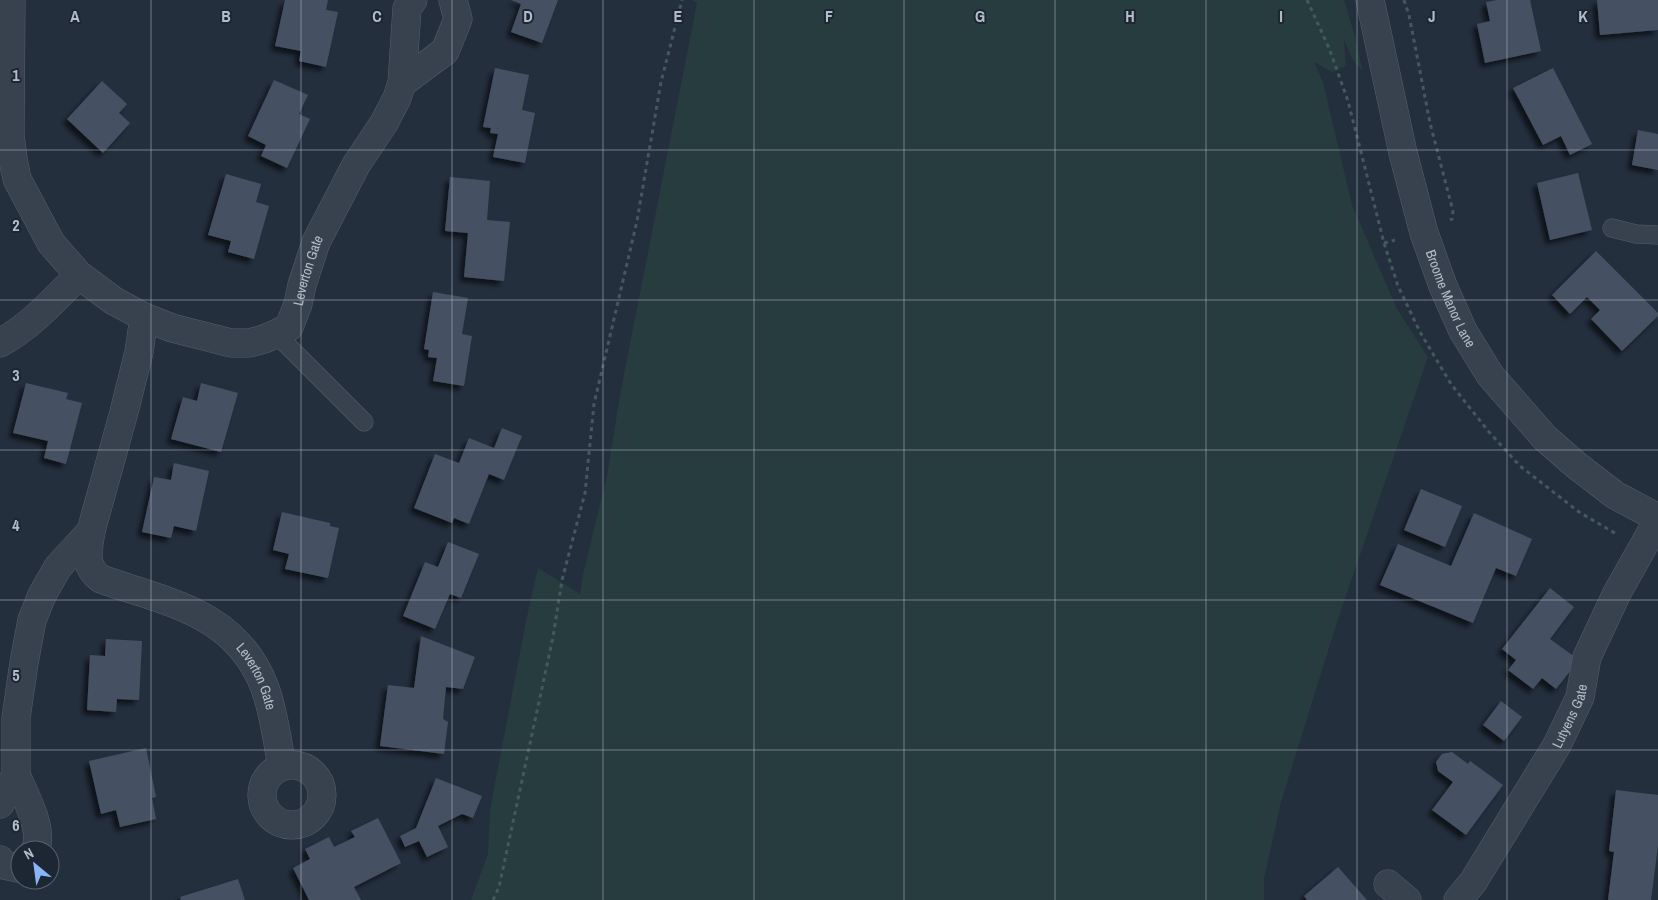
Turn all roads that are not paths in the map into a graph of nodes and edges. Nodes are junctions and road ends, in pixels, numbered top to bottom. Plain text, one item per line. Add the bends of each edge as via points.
1 (11, 0) edge
2 (413, 0) edge
3 (453, 0) edge
4 (1370, 0) edge
5 (402, 83) junction
6 (9, 179) edge
7 (1612, 228) dead end
8 (1658, 235) edge
9 (79, 275) junction
10 (144, 317) junction
11 (276, 334) junction
12 (0, 342) edge
13 (364, 422) dead end
14 (1658, 519) edge
15 (91, 531) junction
16 (282, 766) dead end
17 (16, 775) junction
18 (0, 804) edge
19 (38, 840) edge
20 (1458, 900) edge

1 - 6 street, Leverton Gate via 10,134 13,159
2 - 5 street, Leverton Gate via 407,8
3 - 5 street via 458,19 445,50
4 - 14 street, Broome Manor Lane via 1424,233 1463,332 1490,375 1545,438 1615,495
5 - 11 street, Leverton Gate via 384,123 356,165 316,242 289,327
6 - 9 street, Leverton Gate via 51,243
7 - 8 lane
9 - 10 street, Leverton Gate via 114,301
9 - 12 street via 39,315
10 - 11 street, Leverton Gate via 231,343 249,343
10 - 15 street, Leverton Gate via 126,403
11 - 13 lane
14 - 20 street, Lutyens Gate via 1617,593 1587,657 1580,697 1557,745 1473,882
15 - 16 street, Leverton Gate via 87,558 93,573 101,579 189,609 229,634 246,653 266,690
15 - 17 street, Leverton Gate via 58,567 32,620 16,718
17 - 18 street, Leverton Gate
17 - 19 street, Leverton Gate via 31,808

